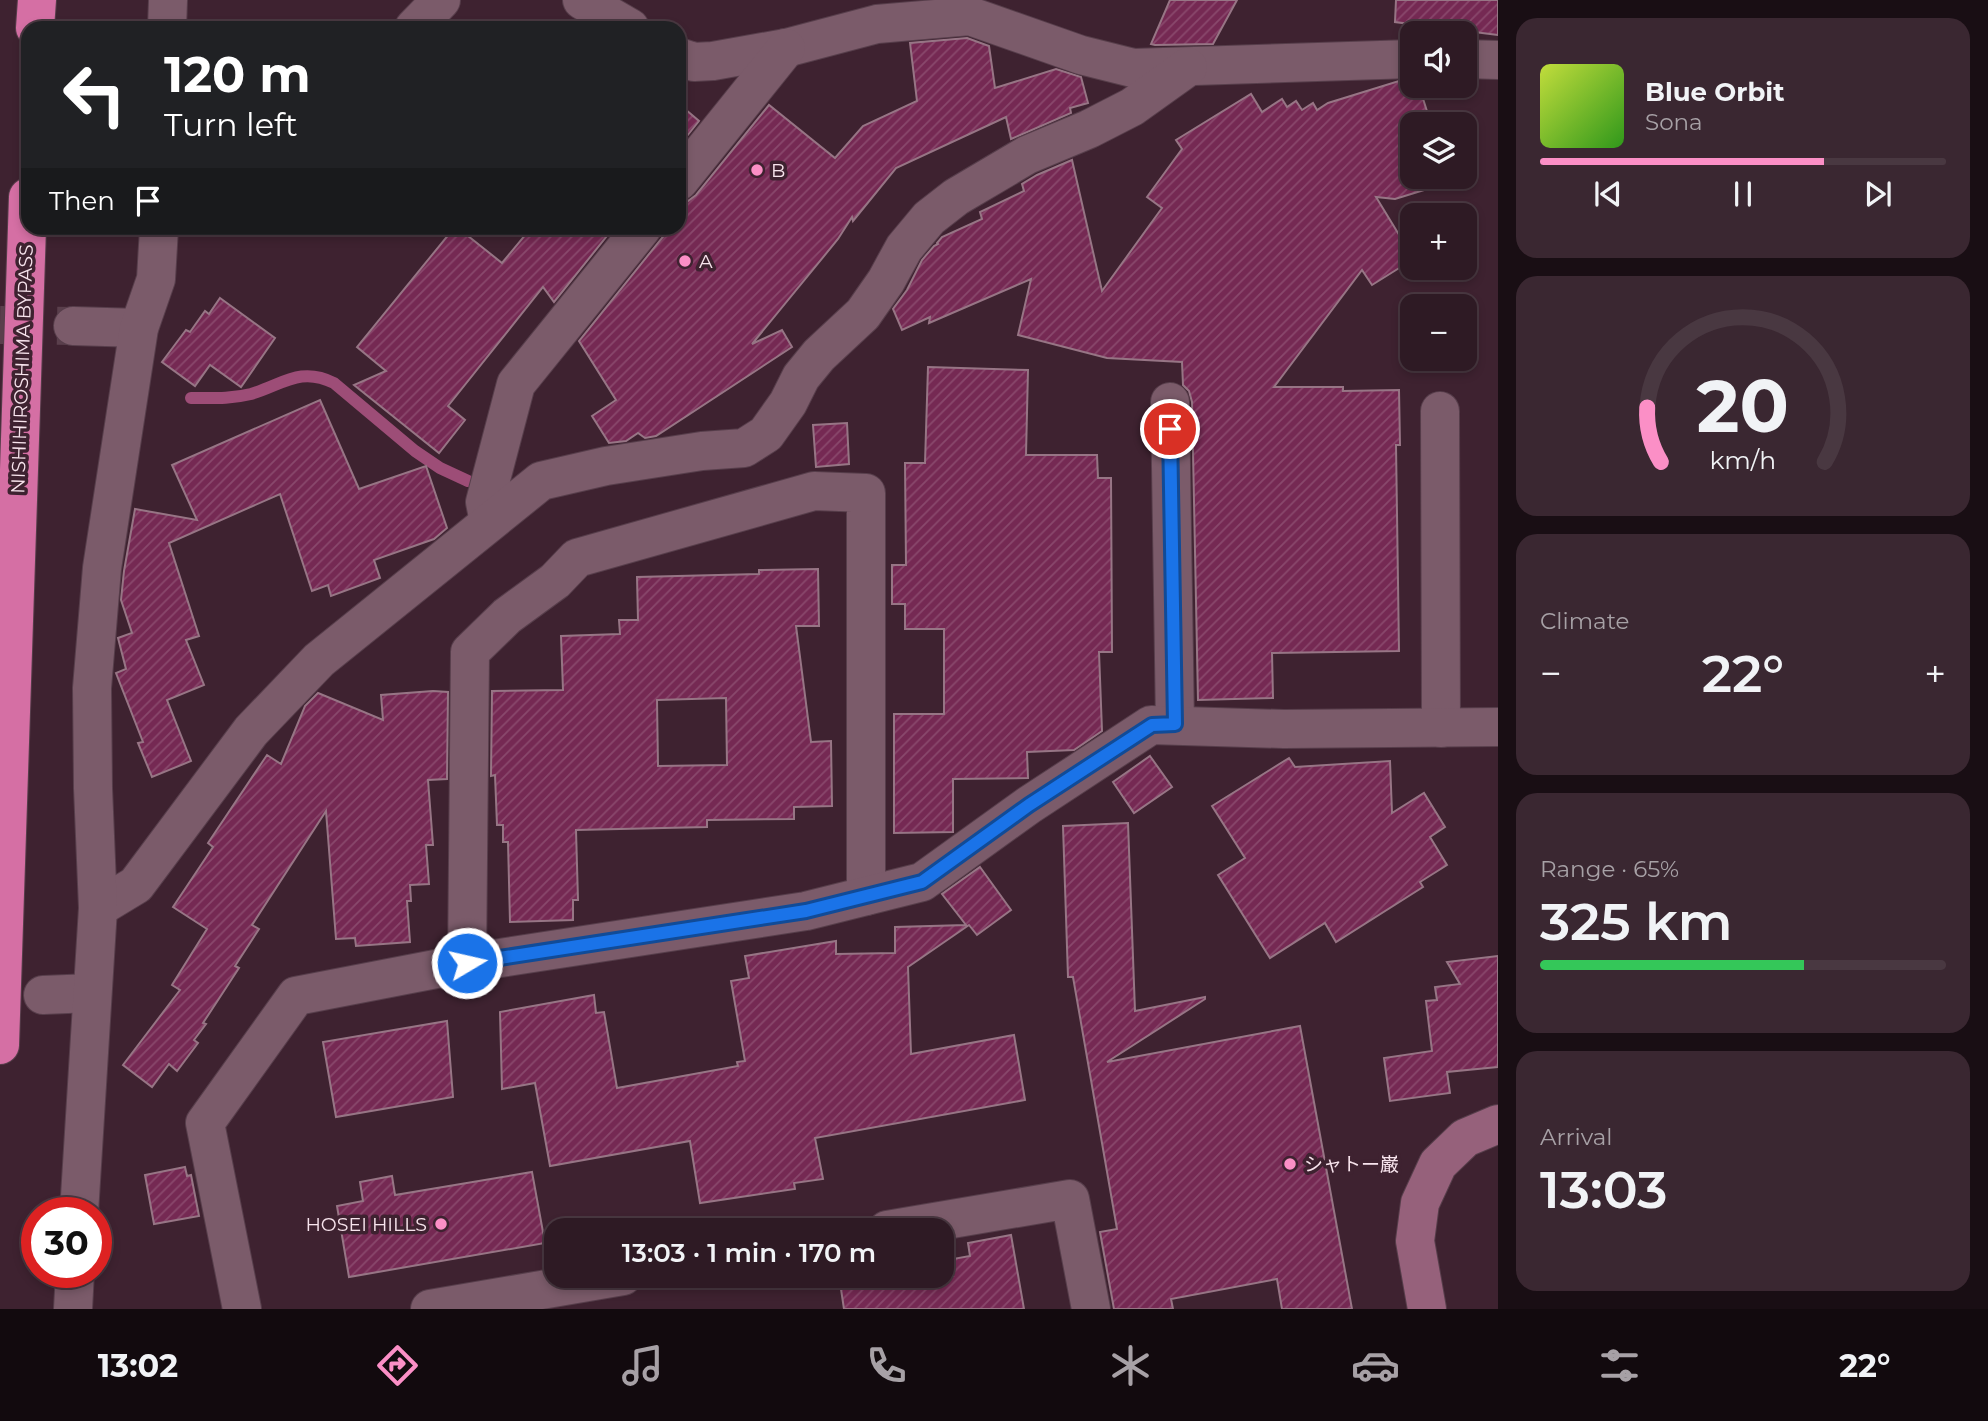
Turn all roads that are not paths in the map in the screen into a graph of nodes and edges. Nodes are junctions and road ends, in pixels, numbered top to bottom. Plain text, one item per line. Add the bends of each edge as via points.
1 (37, 0) edge
2 (168, 0) edge
3 (442, 0) edge
4 (582, 0) edge
5 (36, 21) edge
6 (167, 21) edge
7 (421, 21) edge
8 (618, 21) edge
9 (786, 48) junction
10 (686, 59) edge
11 (1400, 59) edge
12 (1477, 59) edge
13 (1498, 60) edge
14 (1188, 67) junction
15 (686, 172) edge
16 (27, 235) edge
17 (159, 235) edge
18 (636, 235) edge
19 (73, 326) tunnel mouth
20 (139, 328) junction
21 (1170, 402) dead end
22 (1440, 411) dead end
23 (489, 522) junction
24 (1175, 724) junction
25 (1498, 727) edge
26 (1441, 728) junction
27 (866, 896) junction
28 (98, 908) junction
29 (467, 963) junction
30 (92, 993) junction
31 (43, 995) dead end
32 (0, 1045) edge
33 (1498, 1124) edge
34 (80, 1197) edge
35 (954, 1219) edge
36 (74, 1288) edge
37 (553, 1288) edge
38 (73, 1309) edge
39 (242, 1309) edge
40 (430, 1309) edge
41 (1091, 1309) edge
42 (1427, 1309) edge

1 - 5 highway
2 - 6 street
3 - 7 street
4 - 8 street
9 - 10 street via 713,61
9 - 14 street via 877,24 970,16 1133,68
9 - 15 street
11 - 14 street
12 - 13 street
14 - 23 street via 1132,107 1027,155 929,218 904,248 863,314 801,377 766,434 744,448 606,466 541,481
16 - 32 highway, NISHIHIROSHIMA BYPASS
17 - 20 street via 156,279
18 - 23 street via 516,384 485,502
19 - 20 street
20 - 28 street via 102,568 92,688
21 - 24 street
22 - 26 street
23 - 28 street via 319,660 251,731 136,885
24 - 26 street
24 - 27 street via 1152,725 922,882
25 - 26 street
27 - 29 street via 806,911
27 - 29 street via 866,493 814,491 577,558 470,652
28 - 30 street
29 - 39 street via 296,996 205,1123
30 - 31 street
30 - 34 street
33 - 42 street via 1465,1138 1438,1164 1420,1203 1415,1241
35 - 41 street via 1070,1199
36 - 38 street
37 - 40 street

